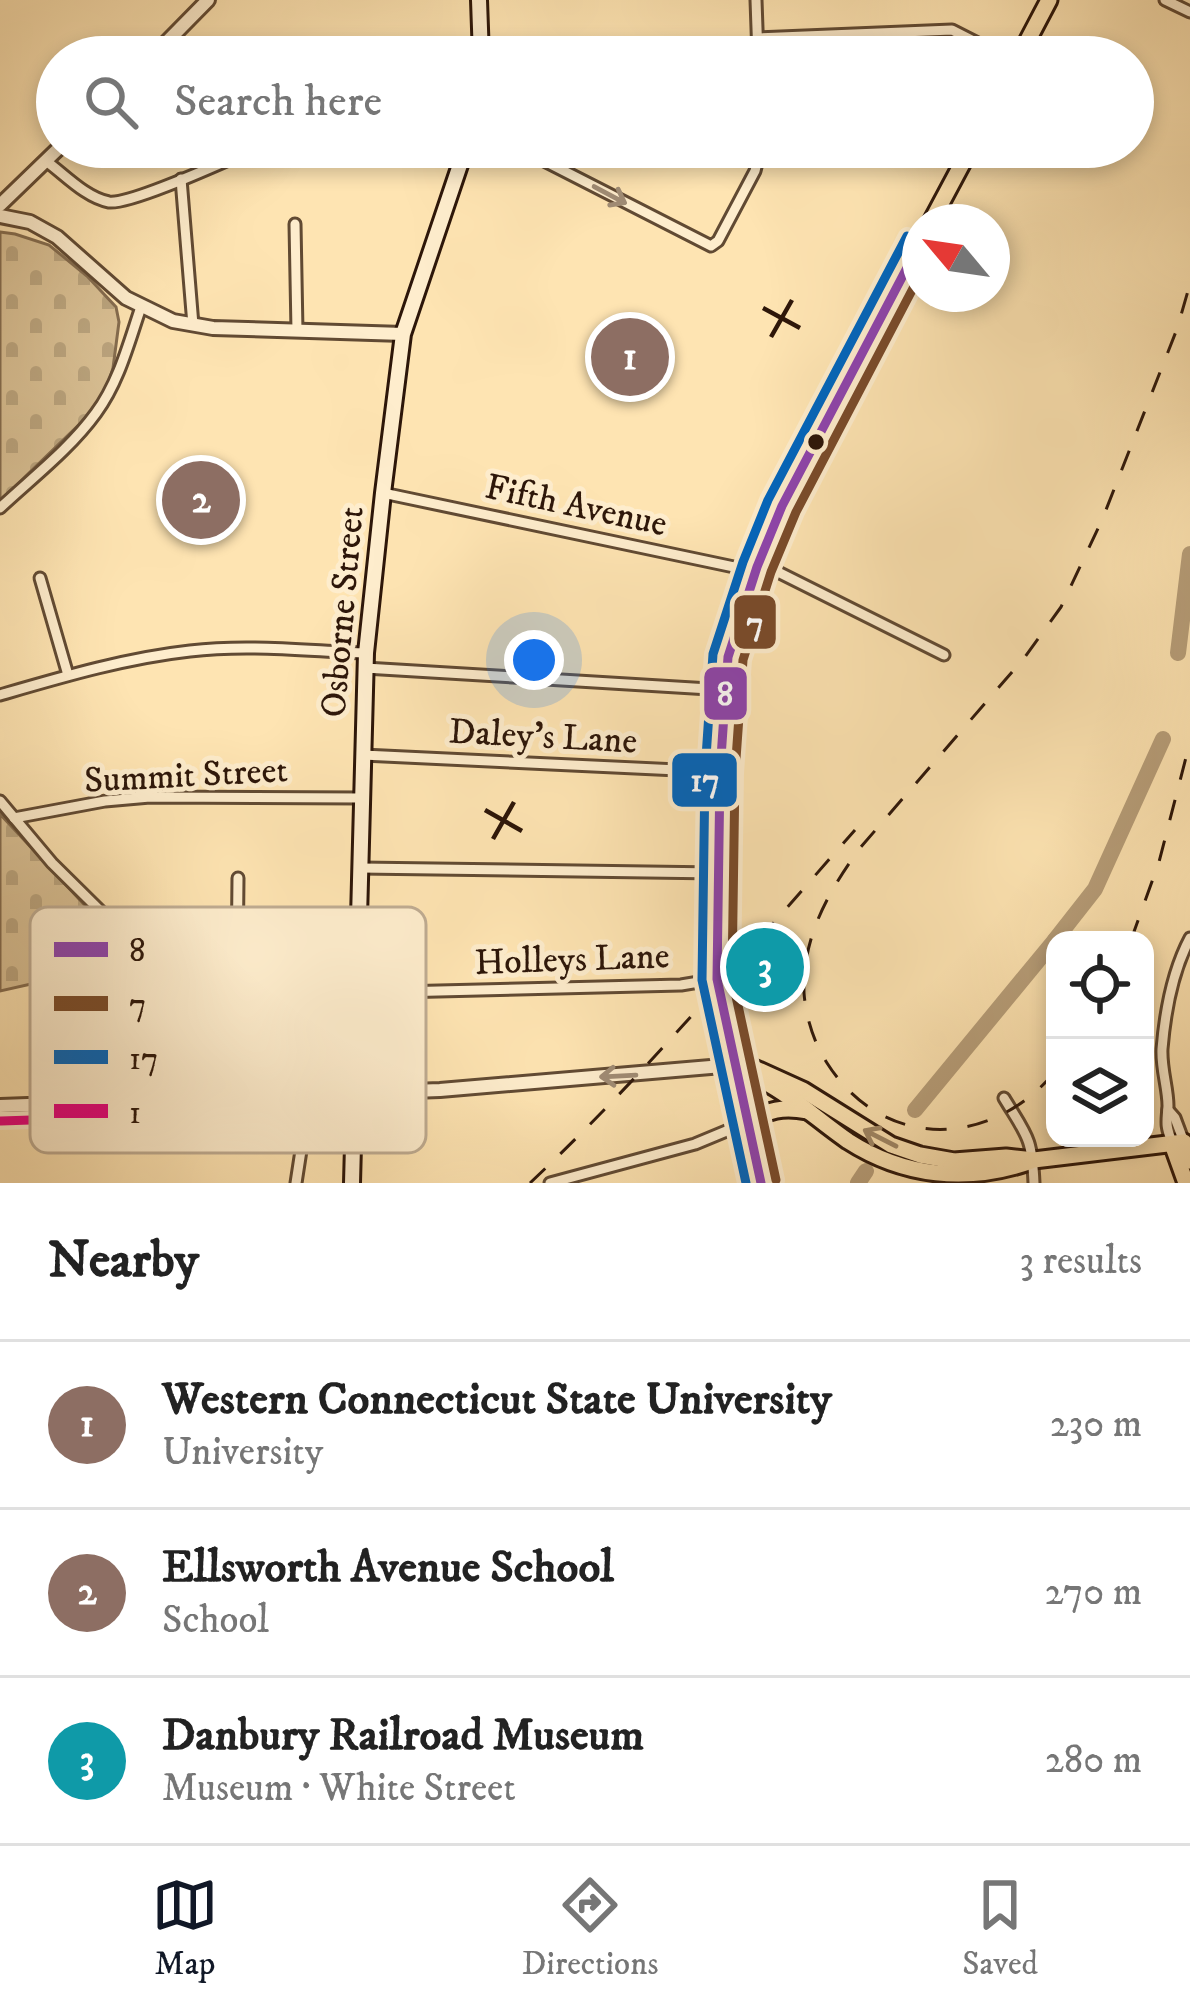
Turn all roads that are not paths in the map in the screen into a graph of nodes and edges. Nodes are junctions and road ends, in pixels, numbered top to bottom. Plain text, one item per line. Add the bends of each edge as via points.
1 (208, 0) edge
2 (479, 0) edge
3 (757, 0) edge
4 (1049, 0) edge
5 (1166, 0) edge
6 (1190, 13) edge
7 (173, 36) edge
8 (479, 36) edge
9 (758, 36) edge
10 (799, 36) edge
11 (967, 36) edge
12 (1029, 36) edge
13 (39, 168) edge
14 (55, 168) edge
15 (207, 168) edge
16 (459, 168) edge
17 (557, 168) edge
18 (755, 168) edge
19 (960, 168) edge
20 (181, 179) junction
21 (941, 204) edge
22 (0, 205) edge
23 (0, 215) edge
24 (295, 224) dead end
25 (902, 277) edge
26 (141, 307) junction
27 (193, 326) junction
28 (297, 331) junction
29 (403, 334) junction
30 (383, 493) junction
31 (0, 508) edge
32 (757, 567) junction
33 (40, 578) dead end
34 (944, 655) dead end
35 (366, 661) junction
36 (68, 675) junction
37 (726, 690) junction
38 (0, 694) edge
39 (363, 755) junction
40 (720, 772) junction
41 (361, 798) junction
42 (0, 801) edge
43 (14, 818) junction
44 (360, 868) junction
45 (717, 873) junction
46 (238, 878) dead end
47 (97, 907) edge
48 (238, 907) edge
49 (359, 907) edge
50 (1188, 945) edge
51 (717, 979) junction
52 (426, 985) edge
53 (734, 1065) junction
54 (426, 1089) edge
55 (1004, 1098) dead end
56 (30, 1105) edge
57 (0, 1106) edge
58 (810, 1112) junction
59 (748, 1122) junction
60 (1182, 1143) edge
61 (301, 1153) edge
62 (353, 1153) edge
63 (1034, 1160) junction
64 (1190, 1161) edge
65 (605, 1167) junction
66 (761, 1182) edge
67 (296, 1183) edge
68 (352, 1183) edge
69 (550, 1183) edge
70 (606, 1183) edge
71 (1034, 1183) edge
72 (1186, 1183) edge

1 - 7 street
2 - 8 main road
3 - 9 street
4 - 12 main road
5 - 6 street
10 - 11 street via 944,29
13 - 22 street
14 - 20 street via 110,202
15 - 20 street
16 - 29 main road, Osborne Street
17 -> 18 street via 711,246
19 - 21 main road
20 - 27 street
23 - 26 street via 57,237
24 - 28 street
25 - 32 main road
26 - 27 street
26 - 31 street via 96,414
27 - 28 street
28 - 29 street
29 - 30 main road, Osborne Street
30 - 32 street, Fifth Avenue
30 - 35 main road, Osborne Street
32 - 34 street, Fifth Avenue
32 - 37 main road via 728,656
33 - 36 street
35 - 36 street via 225,648
35 - 37 street
35 - 39 main road, Osborne Street
36 - 38 street
37 - 40 main road
39 - 40 street, Daley's Lane
39 - 41 main road, Osborne Street
40 - 45 main road
41 - 43 street, Summit Street via 150,797
41 - 44 main road, Osborne Street
42 - 43 street, Holleys Lane
43 - 47 street, Holleys Lane
44 - 45 street
44 - 49 main road, Osborne Street
45 - 51 main road
46 - 48 street
50 - 60 street via 1162,1050 1165,1119
51 - 52 street, Holleys Lane
51 - 53 main road
53 -> 54 street
53 - 58 main road
53 - 59 main road
63 -> 53 main road via 920,1155 780,1078
55 - 63 street
56 - 57 street
58 - 59 main road via 782,1108
58 - 63 main road via 867,1152 916,1172 1006,1170
59 - 65 street
59 - 66 main road
60 - 63 main road
60 - 64 main road
60 - 72 main road
61 - 67 street
62 - 68 main road, Osborne Street
63 - 71 street
65 - 69 street
65 - 70 street

